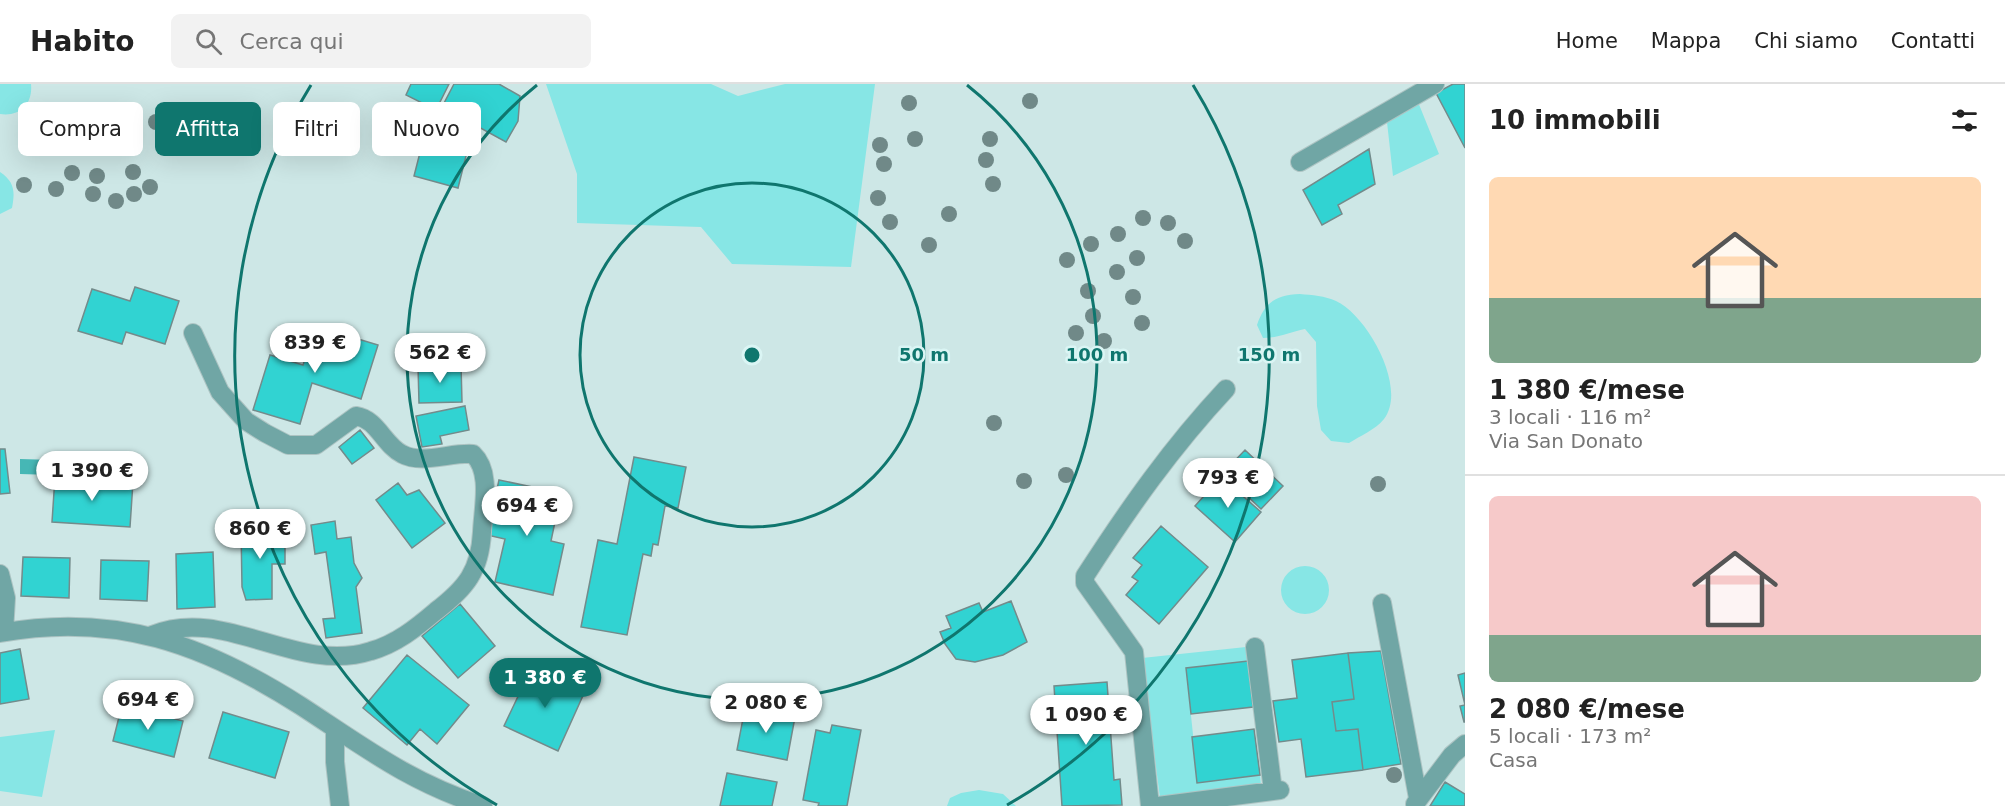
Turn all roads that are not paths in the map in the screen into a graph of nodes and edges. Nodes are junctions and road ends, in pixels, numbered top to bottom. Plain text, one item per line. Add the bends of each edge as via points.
1 (1435, 84) edge
2 (1300, 162) dead end
3 (193, 333) dead end
4 (1226, 389) dead end
5 (0, 574) edge
6 (1382, 603) dead end
7 (2, 632) edge
8 (152, 634) junction
9 (1255, 647) dead end
10 (335, 730) junction
11 (1465, 744) edge
12 (1416, 802) edge
13 (340, 806) edge
14 (483, 806) edge
15 (1150, 806) edge
16 (1158, 806) edge

1 - 2 street
3 - 8 street via 220,392 246,421 288,445 316,445 356,416 365,417 401,454 415,458 473,454 485,472 482,536 478,564 467,584 405,636 370,652 321,655 270,645 222,629 192,626 171,627
4 - 15 street via 1180,439 1085,576 1085,583 1134,652
5 - 7 street via 6,598
6 - 12 street
7 - 8 street via 88,625
8 - 10 street via 233,666
9 - 16 street via 1277,790
10 - 13 street
10 - 14 street via 400,772
11 - 12 street

